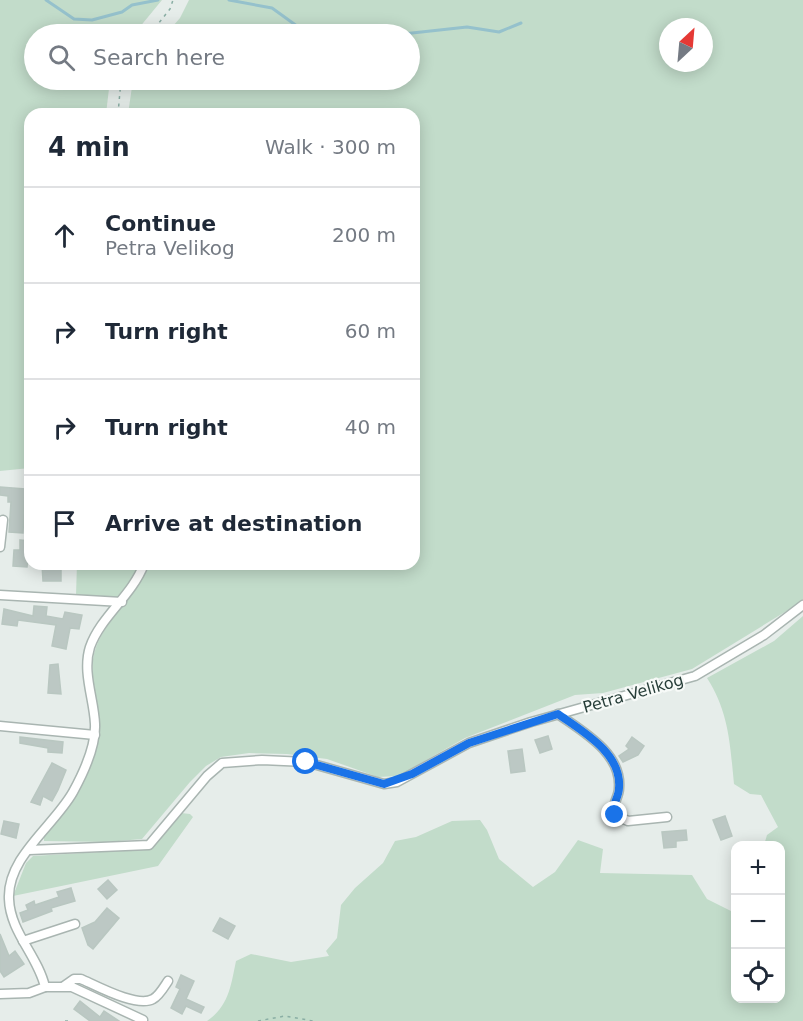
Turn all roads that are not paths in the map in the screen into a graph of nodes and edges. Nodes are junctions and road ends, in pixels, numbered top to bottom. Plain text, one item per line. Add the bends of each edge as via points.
1 (3, 520) dead end
2 (0, 547) edge
3 (141, 570) edge
4 (0, 595) edge
5 (122, 602) junction
6 (803, 605) edge
7 (558, 714) junction
8 (0, 726) edge
9 (95, 735) junction
10 (667, 817) dead end
11 (29, 850) junction
12 (4, 894) edge
13 (75, 924) dead end
14 (23, 941) junction
15 (168, 981) dead end
16 (64, 986) junction
17 (45, 987) junction
18 (0, 994) edge
19 (143, 1020) edge

1 - 2 street
3 - 5 street
4 - 5 street
5 - 9 street via 95,636 88,658
6 - 7 street, Petra Velikog via 764,635 695,676
7 - 10 street via 587,734 613,762 619,787 613,807 615,815 628,821
7 - 11 street, Petra Velikog via 469,743 412,774 384,784 306,762 222,763 149,845
8 - 9 street
9 - 11 street via 72,793
11 - 12 street
12 - 14 street
13 - 14 street
14 - 17 street
15 - 16 street via 154,998 144,1002 81,980 74,979
16 - 17 street
16 - 19 street
17 - 18 street via 28,993

